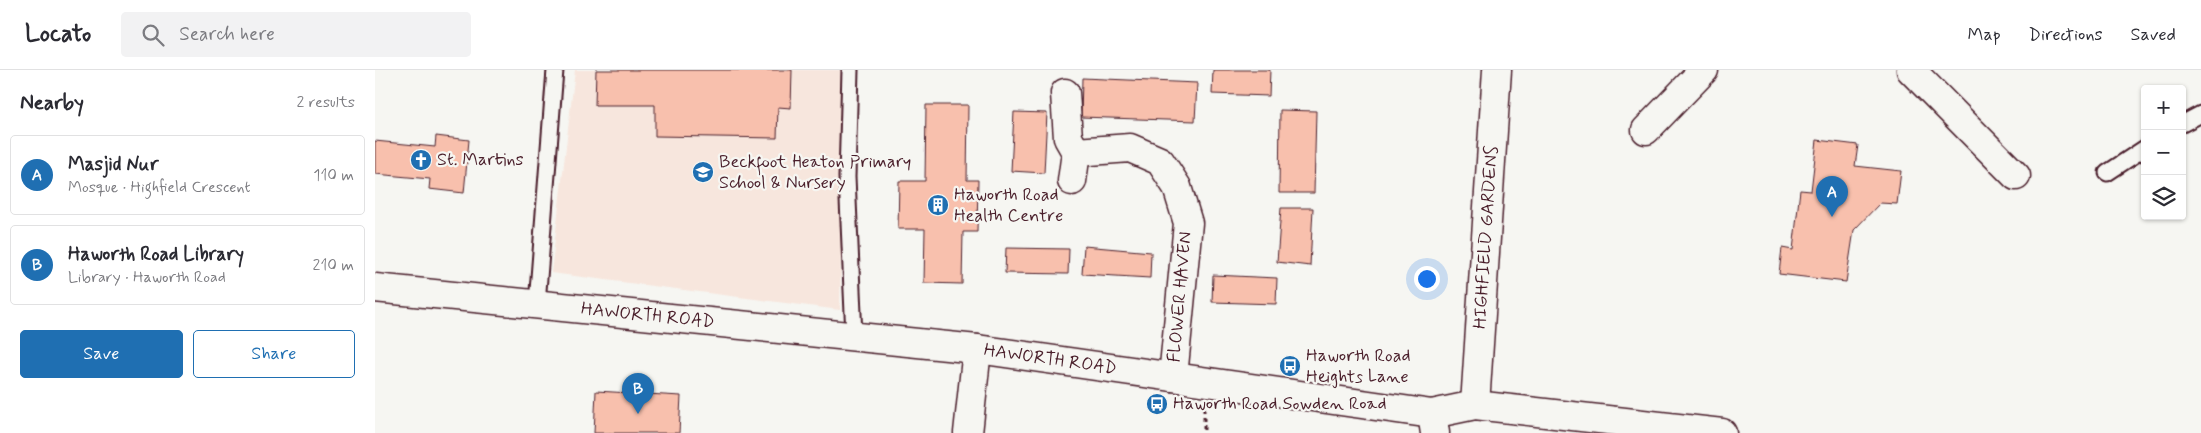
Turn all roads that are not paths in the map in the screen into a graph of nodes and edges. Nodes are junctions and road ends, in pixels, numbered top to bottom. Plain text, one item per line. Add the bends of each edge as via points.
1 (555, 70) edge
2 (849, 70) edge
3 (1497, 70) edge
4 (1704, 70) edge
5 (1911, 70) edge
6 (1065, 93) dead end
7 (2201, 114) edge
8 (2186, 122) edge
9 (1646, 130) dead end
10 (2141, 151) edge
11 (1076, 152) junction
12 (2107, 173) dead end
13 (2016, 176) dead end
14 (1072, 181) dead end
15 (375, 288) edge
16 (537, 304) junction
17 (854, 336) junction
18 (977, 349) junction
19 (1173, 377) junction
20 (1475, 405) junction
21 (1434, 424) edge
22 (968, 433) edge
23 (1722, 433) edge

1 - 16 lane
2 - 17 lane via 847,177
3 - 20 main road, HIGHFIELD GARDENS
4 - 9 main road
5 - 13 main road
6 - 11 main road via 1068,138
7 - 8 lane
10 - 12 lane
11 - 14 main road
11 - 19 main road, FLOWER HAVEN via 1131,148 1160,161 1177,187 1187,224
15 - 16 main road, HAWORTH ROAD
16 - 17 main road, HAWORTH ROAD
17 - 18 main road, HAWORTH ROAD
18 - 19 main road, HAWORTH ROAD
18 - 22 main road
19 - 21 main road, HAWORTH ROAD
20 - 21 main road, HAWORTH ROAD
20 - 23 main road, HAWORTH ROAD

